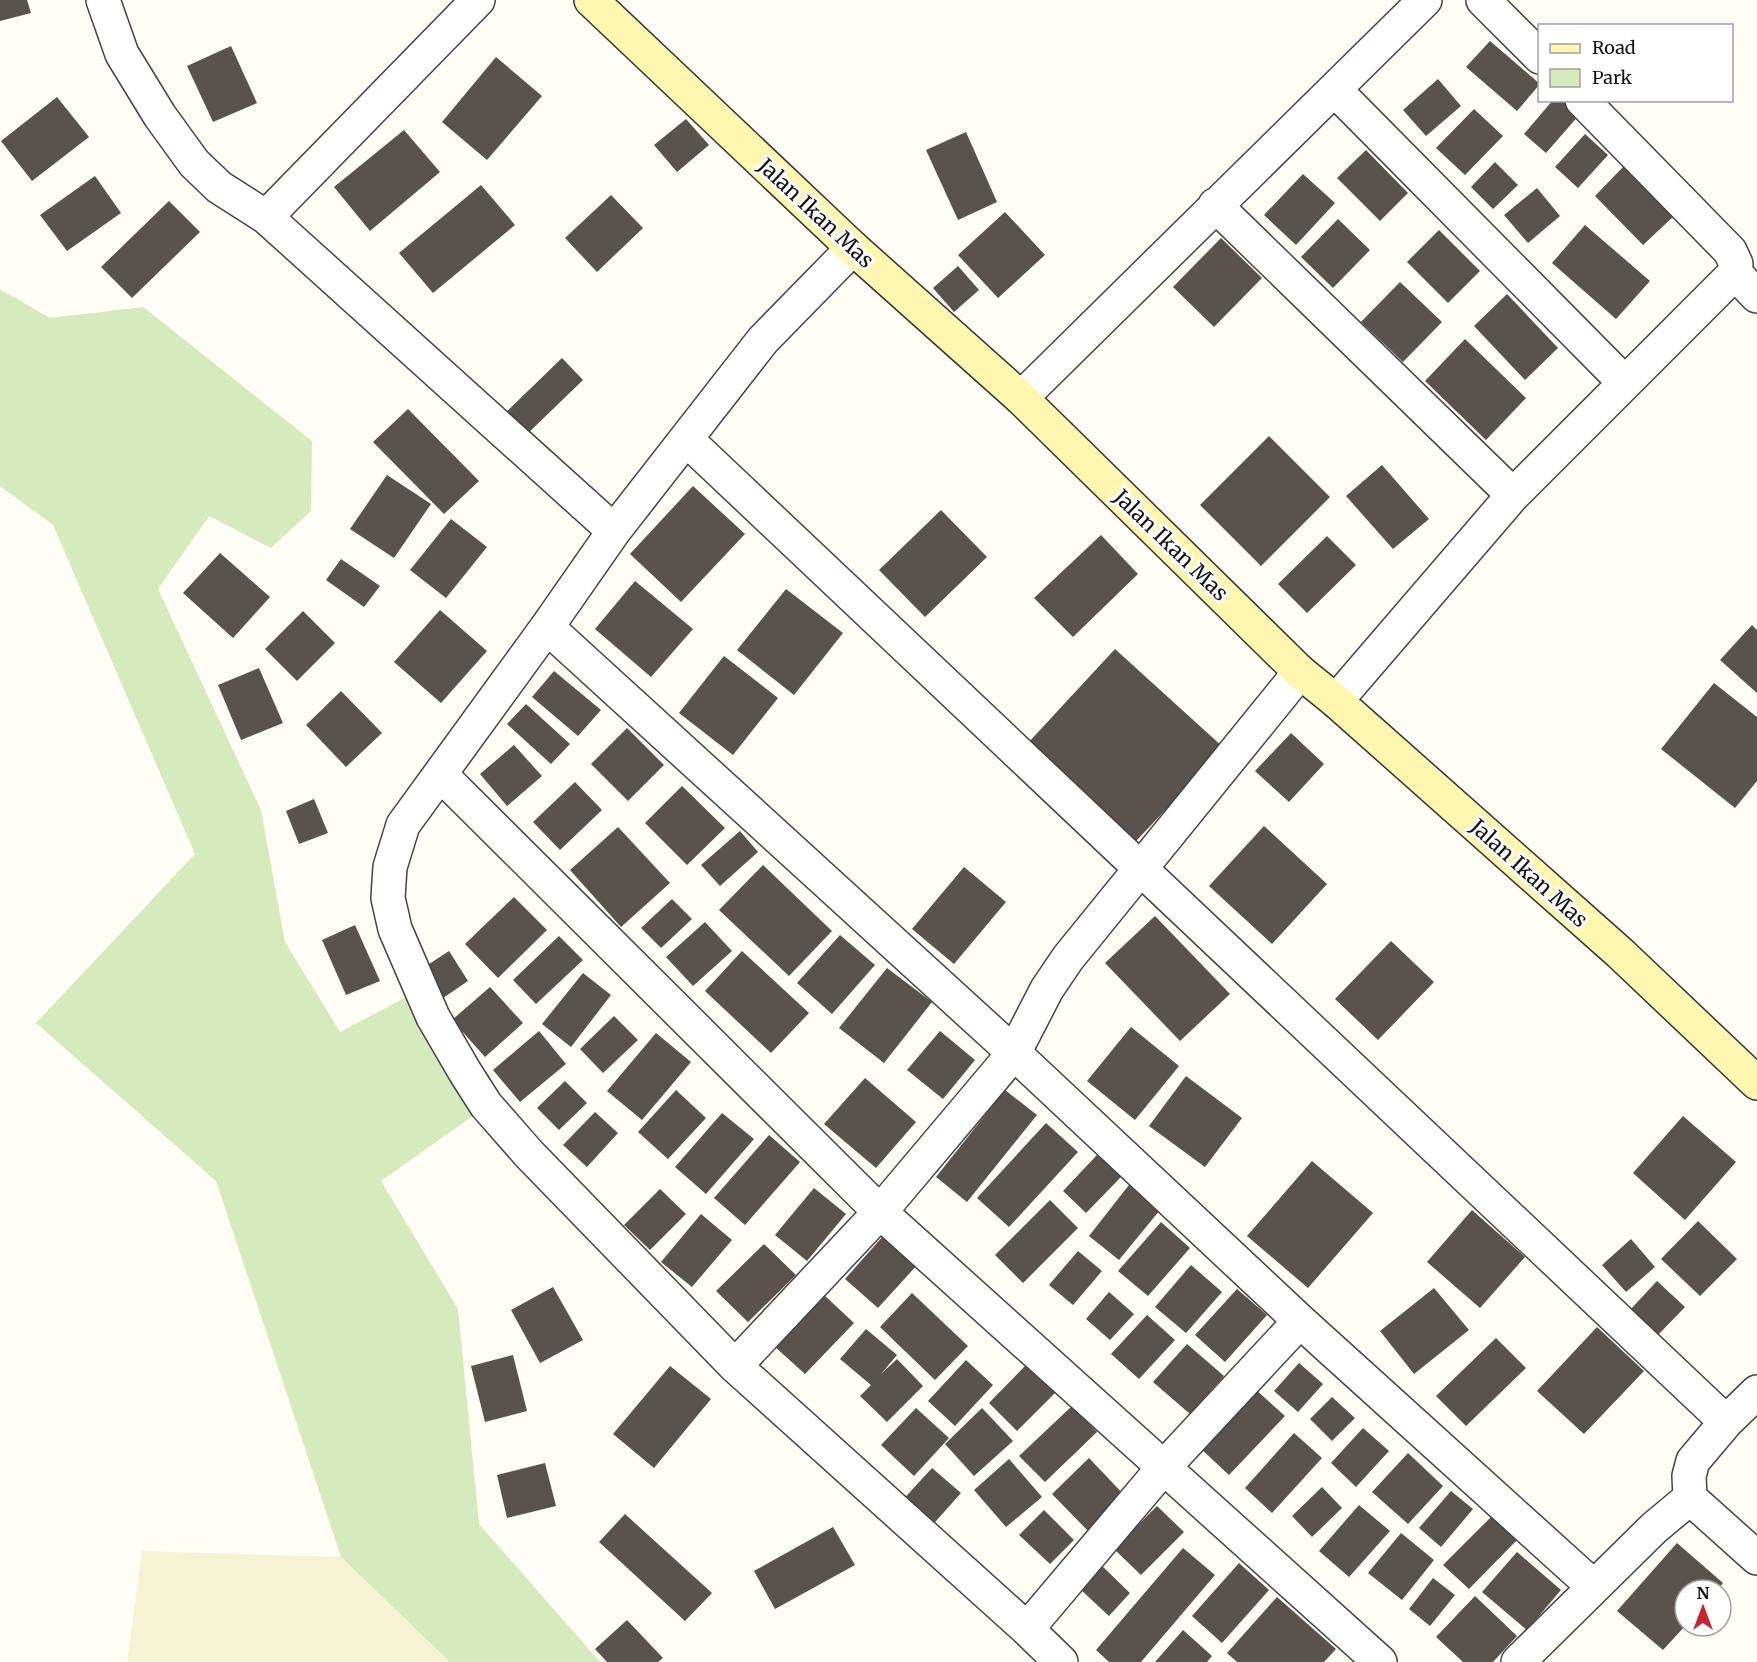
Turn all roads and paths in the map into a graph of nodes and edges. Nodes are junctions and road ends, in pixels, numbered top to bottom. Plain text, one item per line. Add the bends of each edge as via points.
1 (103, 0) edge
2 (478, 0) edge
3 (591, 0) edge
4 (1425, 0) edge
5 (1483, 0) edge
6 (1538, 56) edge
7 (1335, 90) junction
8 (1584, 102) edge
9 (1215, 205) junction
10 (266, 218) junction
11 (853, 248) junction
12 (1736, 273) junction
13 (1757, 296) edge
14 (1626, 383) junction
15 (1022, 398) junction
16 (686, 439) junction
17 (1513, 495) junction
18 (614, 531) junction
19 (547, 627) junction
20 (1300, 672) junction
21 (1336, 700) junction
22 (441, 775) junction
23 (1141, 870) junction
24 (1014, 1053) junction
25 (1757, 1083) edge
26 (880, 1212) junction
27 (1300, 1321) junction
28 (735, 1365) junction
29 (1757, 1392) edge
30 (1726, 1422) junction
31 (1164, 1467) junction
32 (1690, 1498) junction
33 (1757, 1558) edge
34 (1593, 1587) junction
35 (1028, 1629) junction
36 (1061, 1662) edge
37 (1380, 1662) edge
38 (1518, 1662) edge

1 - 10 street via 122,54 194,163 219,187
2 - 10 street
3 - 11 street, Jalan Ikan Mas
4 - 7 street
5 - 6 street
7 - 9 street
7 - 14 street
8 - 12 street via 1730,251
9 - 15 street
9 - 17 street
10 - 18 street
11 - 15 street, Jalan Ikan Mas
11 - 16 street via 763,340
12 - 13 street
12 - 14 street
14 - 17 street
15 - 20 street, Jalan Ikan Mas
16 - 18 street
16 - 23 street
17 - 21 street
18 - 19 street
19 - 22 street
19 - 24 street
20 - 21 street, Jalan Ikan Mas
20 - 23 street
21 - 25 street, Jalan Ikan Mas via 1620,953
22 - 26 street
22 - 28 street via 403,825 390,867 388,898 395,929 433,1017 486,1105 528,1154
23 - 24 street via 1068,958
23 - 30 street
24 - 26 street
24 - 27 street
26 - 28 street
26 - 31 street
27 - 31 street
27 - 34 street
28 - 35 street
29 - 30 street
30 - 32 street via 1693,1461
31 - 35 street
31 - 37 street
32 - 33 street
32 - 34 street
34 - 38 street
35 - 36 street

